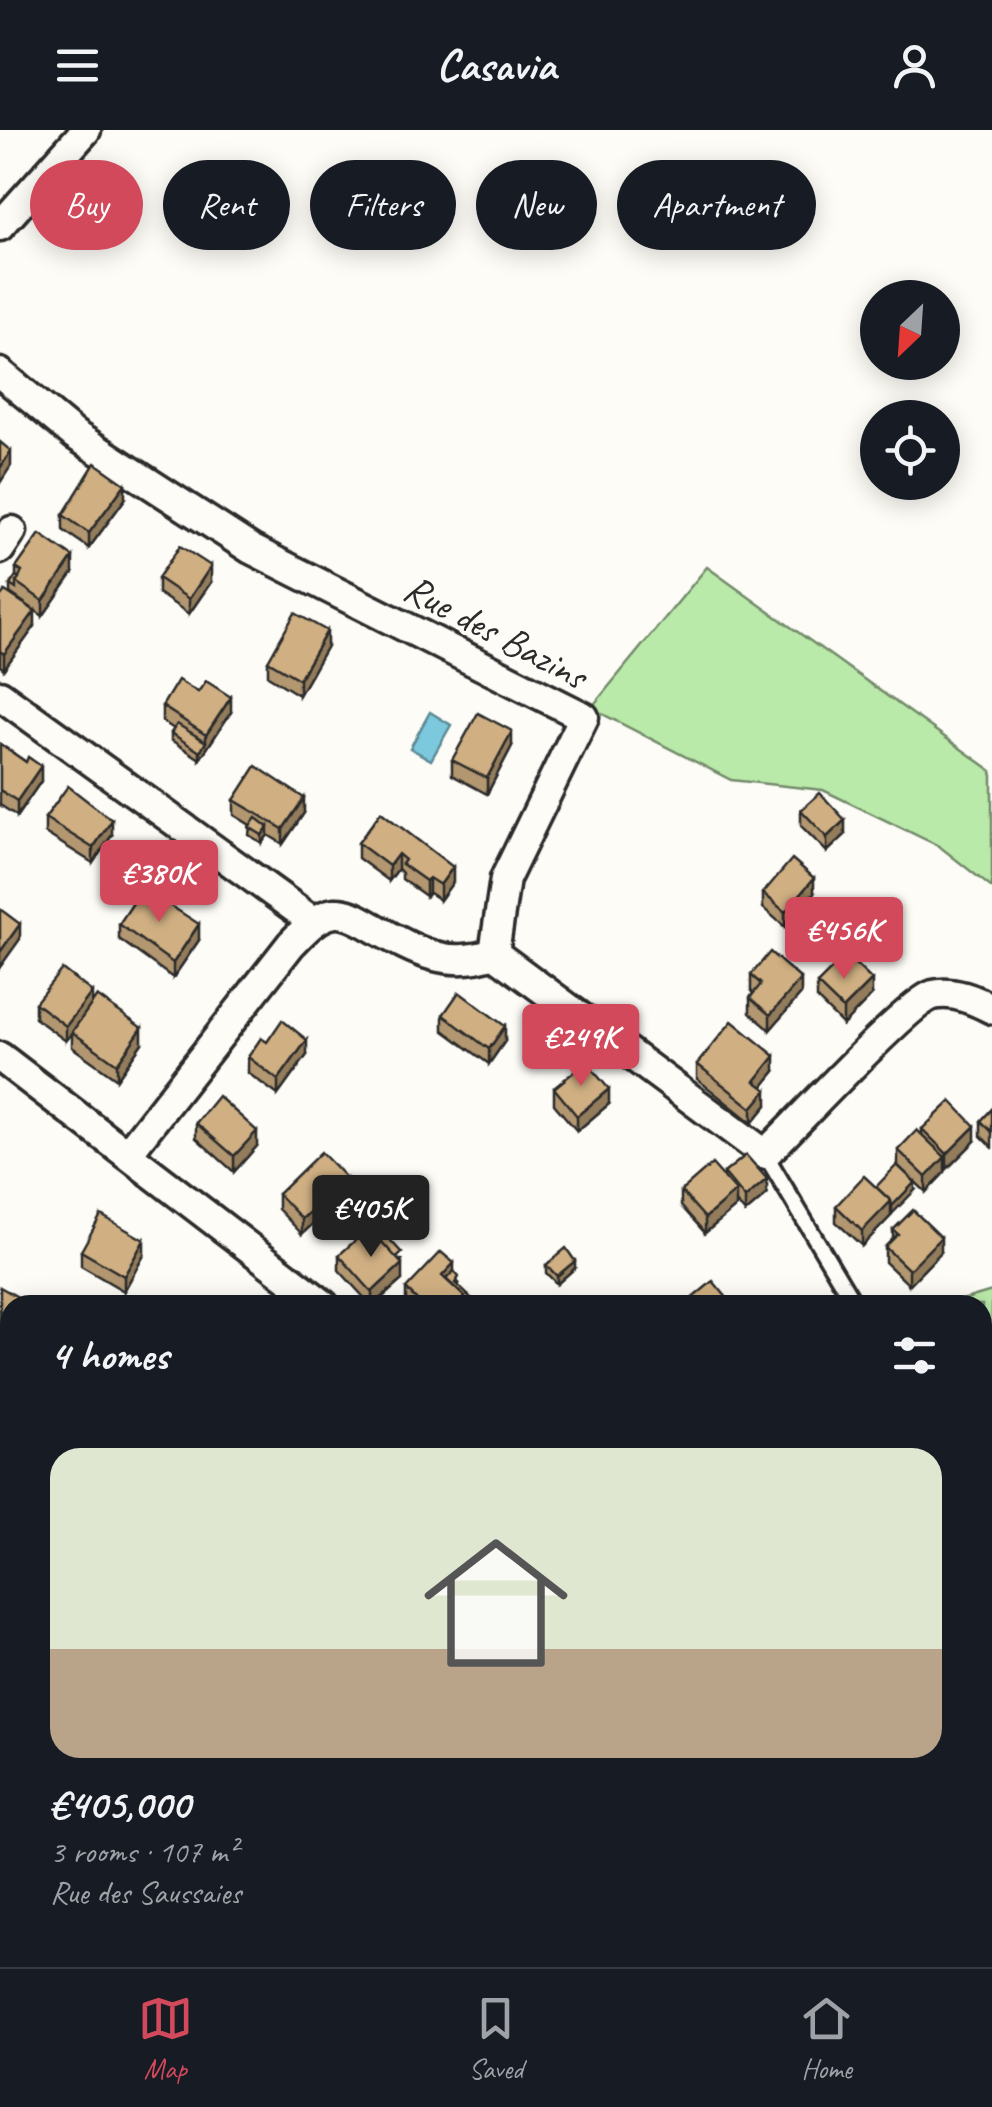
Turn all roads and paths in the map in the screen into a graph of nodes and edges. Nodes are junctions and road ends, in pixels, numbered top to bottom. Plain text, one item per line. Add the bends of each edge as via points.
1 (86, 130) edge
2 (4, 212) edge
3 (0, 373) edge
4 (0, 695) edge
5 (314, 922) junction
6 (494, 953) junction
7 (992, 1009) edge
8 (0, 1056) edge
9 (127, 1154) junction
10 (766, 1154) junction
11 (311, 1295) edge
12 (849, 1295) edge

1 - 2 street
3 - 6 street, Rue des Bazins via 76,435 250,549 584,716 505,879
4 - 5 street
5 - 6 street via 334,913 353,916 441,961 468,962
5 - 9 street
6 - 10 street
7 - 10 street via 966,996 933,995 905,1013
8 - 9 street
9 - 11 street
10 - 12 lane

